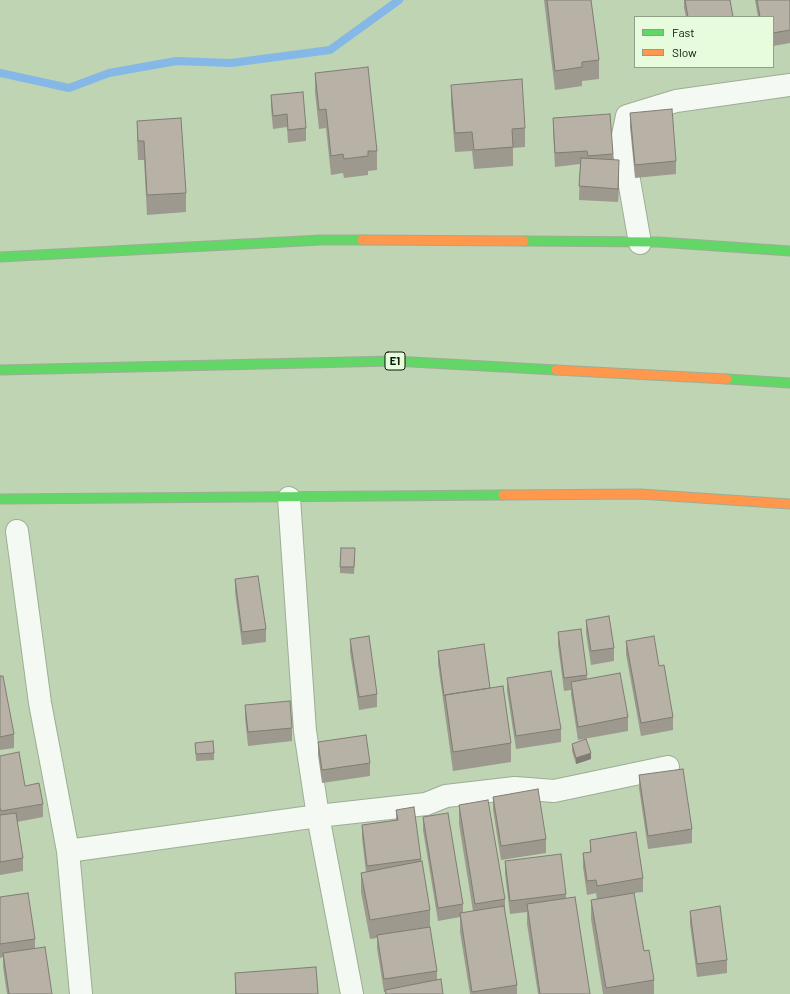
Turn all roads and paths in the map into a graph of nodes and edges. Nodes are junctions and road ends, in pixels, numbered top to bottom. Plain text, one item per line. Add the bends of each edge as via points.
1 (790, 85) edge
2 (640, 243) junction
3 (790, 251) edge
4 (0, 258) edge
5 (0, 370) edge
6 (790, 383) edge
7 (289, 498) junction
8 (0, 499) edge
9 (790, 504) edge
10 (17, 531) dead end
11 (668, 767) dead end
12 (318, 816) junction
13 (68, 851) junction
14 (81, 994) edge
15 (352, 994) edge

1 - 2 street via 676,101 627,116 622,140
2 - 3 main road
2 - 4 main road via 321,240
5 - 6 main road, E1 via 394,361
7 - 8 main road
7 - 9 main road via 640,494
7 - 12 street via 305,731
10 - 13 street via 40,703
11 - 12 street via 554,791 515,788 446,796 426,804
12 - 13 street
12 - 15 street
13 - 14 street

